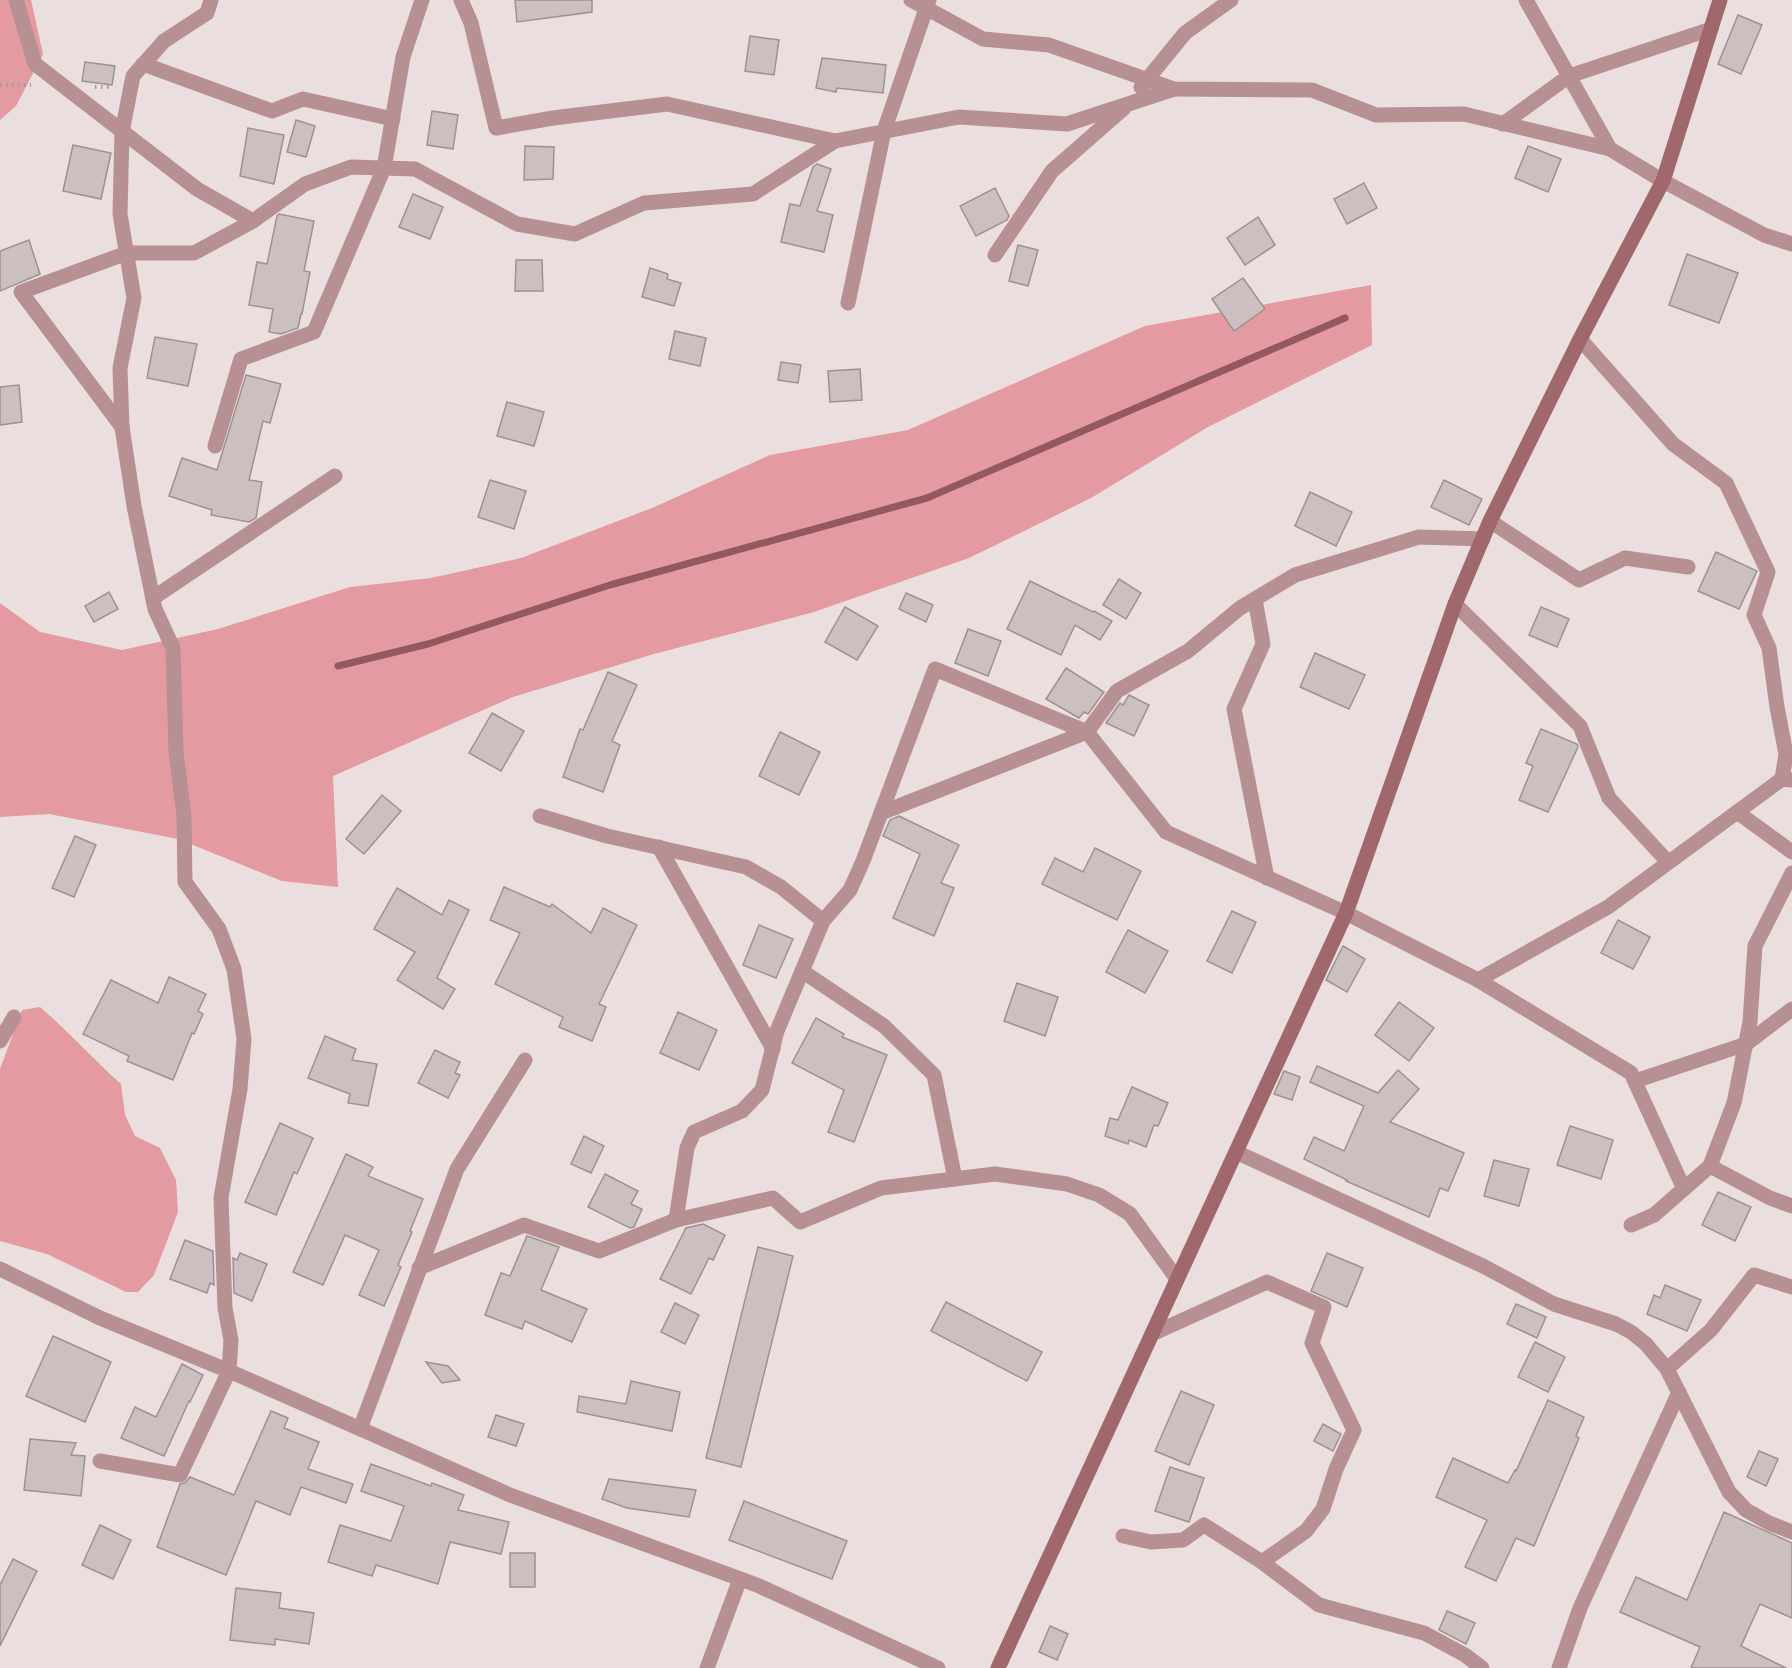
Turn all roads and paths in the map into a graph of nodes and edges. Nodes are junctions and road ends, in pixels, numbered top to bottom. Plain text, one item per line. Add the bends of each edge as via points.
1 (16, 0) edge
2 (211, 0) edge
3 (422, 0) edge
4 (461, 0) edge
5 (911, 0) edge
6 (1231, 0) edge
7 (1526, 0) edge
8 (1720, 0) edge
9 (928, 4) edge
10 (1711, 30) junction
11 (143, 64) junction
12 (1569, 76) junction
13 (1147, 79) junction
14 (1174, 89) junction
15 (1128, 104) junction
16 (393, 119) junction
17 (1503, 124) junction
18 (884, 131) junction
19 (122, 132) junction
20 (835, 141) junction
21 (1610, 148) junction
22 (384, 168) junction
23 (1663, 181) junction
24 (253, 221) junction
25 (1792, 244) edge
26 (127, 253) junction
27 (994, 255) dead end
28 (848, 303) dead end
29 (1580, 339) junction
30 (122, 427) junction
31 (215, 446) dead end
32 (334, 476) dead end
33 (1490, 521) junction
34 (1483, 539) junction
35 (1688, 567) dead end
36 (153, 598) junction
37 (1255, 599) junction
38 (1455, 604) junction
39 (1087, 732) junction
40 (1789, 776) edge
41 (1737, 812) junction
42 (881, 813) junction
43 (540, 816) dead end
44 (659, 847) junction
45 (1792, 852) edge
46 (1668, 862) junction
47 (1792, 873) edge
48 (1267, 878) junction
49 (1346, 913) junction
50 (823, 921) junction
51 (802, 971) junction
52 (1478, 980) junction
53 (1792, 1009) edge
54 (14, 1017) dead end
55 (0, 1041) edge
56 (1746, 1044) junction
57 (773, 1049) junction
58 (525, 1060) dead end
59 (1635, 1081) junction
60 (1236, 1152) junction
61 (1710, 1166) junction
62 (955, 1179) junction
63 (1684, 1189) junction
64 (1792, 1206) edge
65 (676, 1220) junction
66 (1631, 1225) dead end
67 (419, 1268) junction
68 (0, 1269) edge
69 (1177, 1279) junction
70 (1792, 1287) edge
71 (1152, 1334) junction
72 (1667, 1369) junction
73 (229, 1371) junction
74 (1679, 1392) junction
75 (360, 1429) junction
76 (100, 1461) dead end
77 (1792, 1532) edge
78 (1123, 1536) dead end
79 (1262, 1562) junction
80 (740, 1579) junction
81 (707, 1668) edge
82 (938, 1668) edge
83 (998, 1668) edge
84 (1482, 1668) edge
85 (1559, 1668) edge

1 - 19 street via 34,64
2 - 11 street via 207,12 164,41
3 - 16 street via 403,57
4 - 20 street via 471,23 496,128 667,104
5 - 9 street
6 - 13 street via 1185,33
7 - 12 street
8 - 10 street
9 - 13 street via 982,39 1049,45
9 - 18 street
10 - 12 street
10 - 23 street
11 - 16 street via 272,111 303,99
11 - 19 street via 133,76
12 - 17 street
12 - 21 street
13 - 14 street
13 - 15 street
14 - 15 street
14 - 17 street via 1312,90 1376,115 1464,114
15 - 18 street via 1067,124 959,117
15 - 27 street via 1052,171
16 - 22 street
17 - 21 street
18 - 20 street
18 - 28 street
19 - 24 street via 197,189
19 - 26 street via 120,214
20 - 22 street via 753,194 644,203 575,234 517,224 415,169
21 - 23 street
22 - 24 street via 351,167 305,184
22 - 31 street via 314,332 241,359
23 - 25 street via 1764,235
23 - 29 street
24 - 26 street via 194,253
26 - 30 street via 135,298 120,368
26 - 30 street via 21,292
29 - 33 street
29 - 40 street via 1673,444 1726,483 1768,572 1754,615 1768,648
30 - 36 street
32 - 36 street
33 - 34 street
33 - 35 street via 1579,580 1625,558
34 - 37 street via 1419,537 1295,575
34 - 38 street
36 - 73 street via 173,648 176,752 184,816 184,882 219,929 234,969 244,1039 240,1089 221,1198 225,1308 231,1340
37 - 39 street via 1188,651 1117,691
37 - 48 street via 1263,644 1234,709
38 - 46 street via 1580,726 1609,798
38 - 49 street
39 - 42 street
39 - 42 street via 935,669
39 - 48 street via 1166,832
40 - 41 street
41 - 45 street
41 - 46 street
42 - 50 street via 850,890
43 - 44 street
44 - 50 street via 746,867 781,886
44 - 57 street
46 - 52 street via 1608,907
47 - 56 street via 1755,946
48 - 49 street
49 - 52 street
49 - 60 street
50 - 51 street
51 - 57 street
51 - 62 street via 884,1026 934,1075
52 - 59 street via 1631,1073
53 - 56 street
54 - 55 street
56 - 59 street
56 - 61 street via 1734,1103
57 - 65 street via 762,1090 742,1111 694,1132 687,1148
58 - 67 street via 457,1169
59 - 63 street
60 - 69 street
60 - 72 street via 1483,1266 1554,1304 1616,1324 1646,1344
61 - 63 street
61 - 64 street
62 - 65 street via 881,1188 800,1222 773,1198
62 - 69 street via 995,1173 1067,1184 1099,1195 1130,1214
63 - 66 street via 1654,1215
65 - 67 street via 599,1251 524,1225
67 - 75 street
68 - 73 street via 100,1318
69 - 71 street
70 - 72 street via 1754,1275 1711,1330
71 - 79 street via 1267,1282 1324,1307 1312,1343 1354,1430 1323,1509 1306,1531
71 - 83 street
72 - 74 street
73 - 75 street
73 - 76 street via 180,1475
74 - 77 street via 1729,1492 1768,1523
74 - 85 street via 1580,1608
75 - 80 street via 510,1495
78 - 79 street via 1151,1542 1183,1540 1204,1525
79 - 84 street via 1319,1605 1424,1633
80 - 81 street
80 - 82 street

